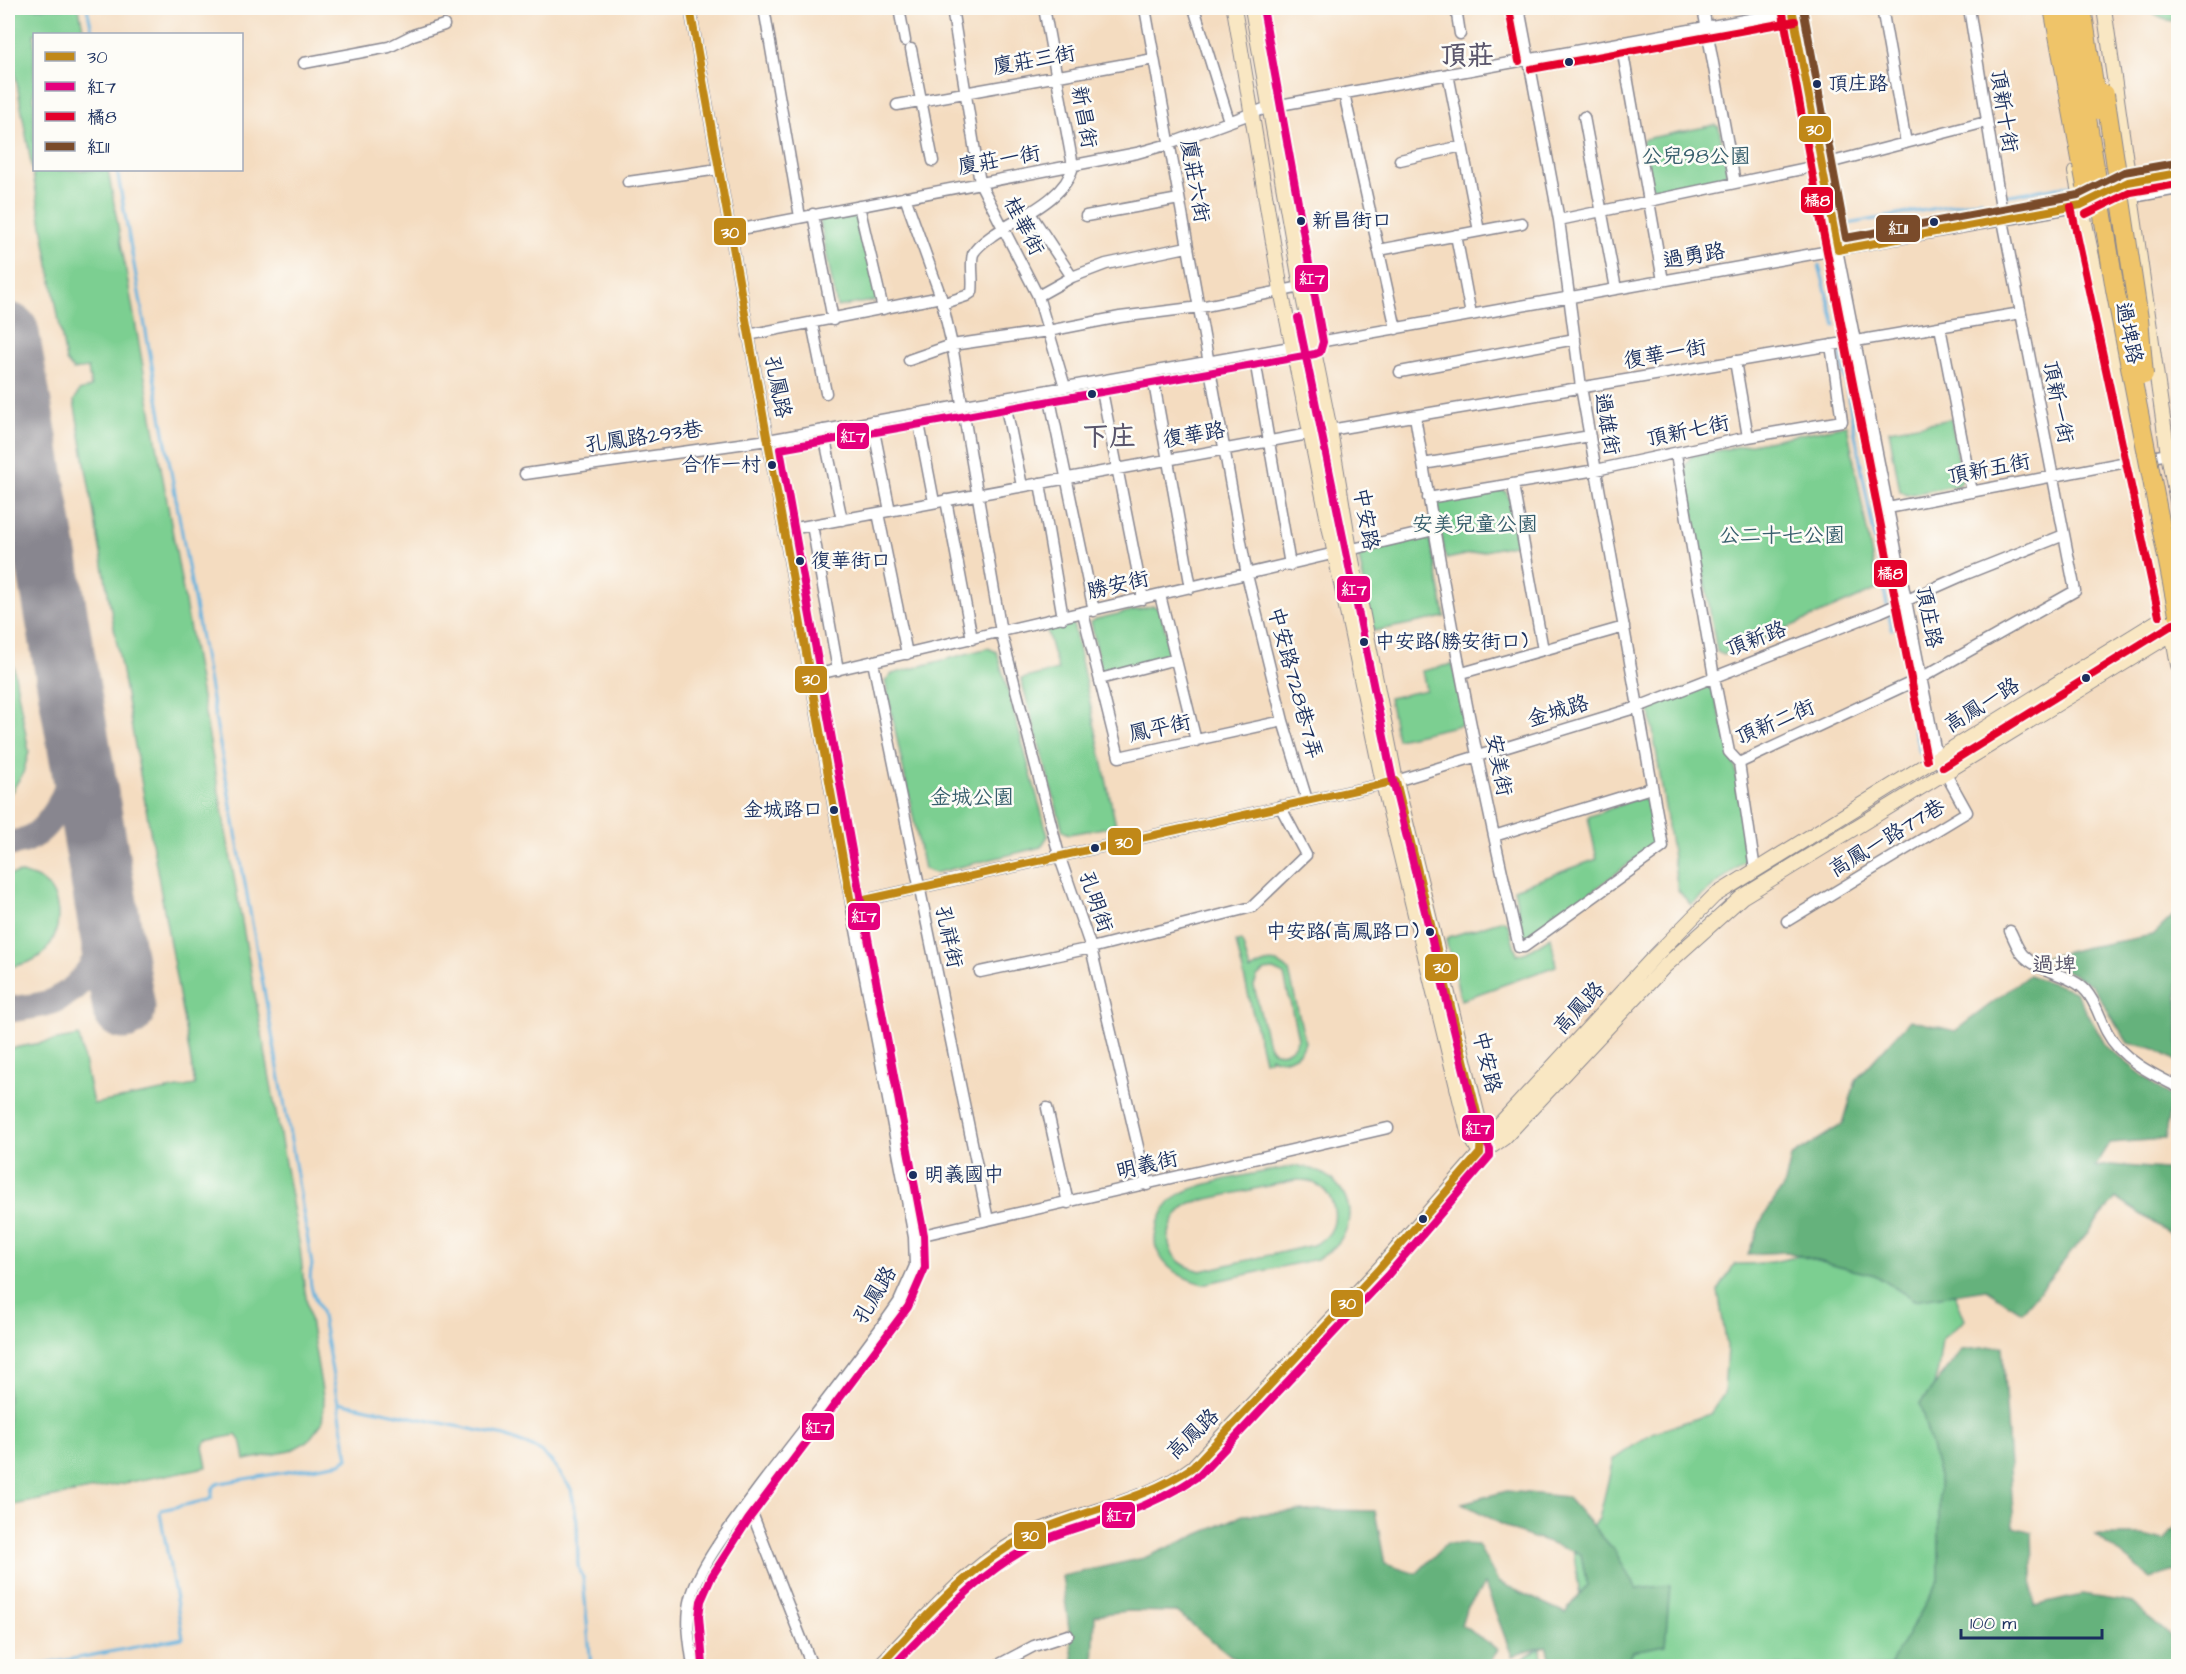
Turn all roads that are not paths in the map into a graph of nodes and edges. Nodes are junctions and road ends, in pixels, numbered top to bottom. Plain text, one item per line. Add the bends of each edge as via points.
1 (690, 8) edge
2 (764, 8) edge
3 (899, 8) edge
4 (952, 8) edge
5 (1145, 8) edge
6 (1194, 8) edge
7 (1234, 8) edge
8 (1252, 8) edge
9 (1456, 8) edge
10 (1519, 8) edge
11 (1703, 8) edge
12 (1882, 8) edge
13 (1969, 8) edge
14 (2044, 8) edge
15 (2053, 8) edge
16 (2069, 8) edge
17 (2082, 8) edge
18 (2093, 8) edge
19 (2104, 8) edge
20 (1792, 9) edge
21 (1045, 13) dead end
22 (444, 24) dead end
23 (1706, 26) junction
24 (1460, 34) dead end
25 (1621, 42) junction
26 (1154, 59) junction
27 (1529, 59) junction
28 (304, 63) dead end
29 (1448, 74) junction
30 (1057, 76) junction
31 (966, 92) junction
32 (1344, 93) junction
33 (921, 100) junction
34 (897, 105) dead end
35 (1269, 107) junction
36 (1252, 114) junction
37 (1584, 117) dead end
38 (1229, 121) junction
39 (1986, 122) junction
40 (1906, 143) junction
41 (1169, 144) junction
42 (1462, 146) junction
43 (1400, 160) dead end
44 (933, 161) dead end
45 (1821, 165) junction
46 (1073, 166) junction
47 (719, 169) junction
48 (2178, 173) edge
49 (2128, 182) junction
50 (628, 183) dead end
51 (980, 183) junction
52 (1735, 183) junction
53 (2178, 189) edge
54 (905, 197) junction
55 (2130, 197) junction
56 (1179, 199) junction
57 (1648, 201) junction
58 (2081, 205) junction
59 (859, 206) junction
60 (1601, 212) junction
61 (1030, 213) junction
62 (813, 214) junction
63 (1086, 216) dead end
64 (800, 217) junction
65 (1558, 220) junction
66 (2003, 220) junction
67 (1522, 223) dead end
68 (1003, 228) junction
69 (731, 231) junction
70 (1479, 231) junction
71 (1456, 235) junction
72 (1187, 247) junction
73 (1379, 250) junction
74 (1838, 250) junction
75 (1072, 277) junction
76 (1663, 281) junction
77 (1301, 287) junction
78 (1616, 290) junction
79 (1281, 291) junction
80 (1038, 296) junction
81 (1570, 298) junction
82 (942, 301) junction
83 (1200, 307) junction
84 (883, 309) junction
85 (2021, 313) junction
86 (1471, 315) junction
87 (833, 320) junction
88 (812, 323) junction
89 (1940, 327) junction
90 (1396, 329) junction
91 (1048, 331) junction
92 (748, 335) junction
93 (1575, 339) junction
94 (1856, 341) junction
95 (1313, 344) junction
96 (952, 345) junction
97 (1831, 345) junction
98 (1293, 347) junction
99 (1254, 354) junction
100 (909, 360) dead end
101 (1735, 361) junction
102 (1210, 362) junction
103 (1152, 372) junction
104 (1400, 372) dead end
105 (2138, 376) junction
106 (1100, 381) junction
107 (1065, 387) junction
108 (1581, 387) junction
109 (1048, 390) junction
110 (826, 393) dead end
111 (1004, 398) junction
112 (1505, 400) joint
113 (962, 406) junction
114 (917, 414) junction
115 (1415, 416) junction
116 (872, 421) junction
117 (823, 430) junction
118 (1330, 430) junction
119 (1311, 433) junction
120 (1590, 436) junction
121 (1748, 437) junction
122 (768, 440) junction
123 (1269, 441) junction
124 (1224, 449) junction
125 (2173, 453) edge
126 (1676, 454) junction
127 (1167, 460) junction
128 (2136, 460) junction
129 (1423, 464) junction
130 (1118, 469) junction
131 (1596, 470) junction
132 (525, 474) dead end
133 (2053, 476) junction
134 (1066, 478) junction
135 (1040, 483) junction
136 (1513, 484) junction
137 (1022, 486) junction
138 (1972, 492) junction
139 (977, 495) junction
140 (1428, 498) junction
141 (946, 500) junction
142 (934, 502) junction
143 (2178, 507) edge
144 (1888, 508) junction
145 (890, 511) junction
146 (878, 513) junction
147 (842, 520) junction
148 (812, 525) junction
149 (785, 530) junction
150 (1434, 530) junction
151 (2064, 535) junction
152 (1350, 550) junction
153 (2178, 551) edge
154 (1335, 555) junction
155 (1290, 565) junction
156 (1246, 575) junction
157 (1191, 588) junction
158 (2075, 591) joint
159 (1160, 595) junction
160 (1143, 599) junction
161 (1906, 601) junction
162 (2175, 611) edge
163 (1089, 612) junction
164 (1063, 618) junction
165 (1624, 627) junction
166 (1001, 632) junction
167 (2176, 632) edge
168 (972, 639) junction
169 (1543, 650) junction
170 (907, 654) junction
171 (1176, 659) junction
172 (873, 662) junction
173 (2178, 665) edge
174 (838, 670) junction
175 (1462, 673) junction
176 (810, 676) junction
177 (1714, 676) junction
178 (1921, 678) junction
179 (1100, 679) junction
180 (1638, 707) junction
181 (1283, 721) junction
182 (1196, 741) junction
183 (1477, 756) junction
184 (1937, 758) junction
185 (1739, 763) junction
186 (1944, 773) junction
187 (1390, 782) junction
188 (1651, 788) junction
189 (1307, 800) junction
190 (1280, 806) junction
191 (1494, 836) junction
192 (1663, 847) joint
193 (1059, 855) junction
194 (1755, 870) junction
195 (919, 887) junction
196 (1714, 896) joint
197 (851, 903) junction
198 (1726, 911) joint
199 (1787, 921) dead end
200 (2010, 931) dead end
201 (1090, 948) junction
202 (980, 972) dead end
203 (2178, 1087) edge
204 (1047, 1107) dead end
205 (1388, 1128) dead end
206 (1480, 1154) junction
207 (1147, 1185) junction
208 (1068, 1203) junction
209 (988, 1220) junction
210 (914, 1237) junction
211 (748, 1503) junction
212 (1068, 1635) dead end
213 (693, 1666) edge
214 (812, 1666) edge
215 (879, 1666) edge
216 (996, 1666) edge

1 - 47 street, 孔鳳路
2 - 64 street
3 - 33 street
4 - 31 street, 桂華街
5 - 26 street, 廈莊六街
6 - 38 street
7 - 36 street, 中安路
8 - 35 street, 中安路
9 - 24 street
10 - 27 street, 過雄街
11 - 23 street
12 - 40 street
13 - 39 street, 頂新十街
14 - 58 street, 過埤路
15 - 105 highway, bridge via 2115,323
16 - 105 highway, bridge via 2115,289
17 - 105 highway, bridge
18 - 105 highway, bridge via 2139,319
19 - 49 street, 過埤路
20 - 23 street, 廈莊一街
20 - 45 street, 頂庄路
21 - 30 street, 新昌街
22 - 28 street via 389,47
23 - 25 street, 廈莊一街
23 - 52 street
25 - 27 street, 廈莊一街
25 - 57 street
26 - 30 street, 廈莊三街
26 - 41 street, 廈莊六街
27 - 29 street, 廈莊一街
27 - 65 street, 過雄街
29 - 32 street, 廈莊一街
29 - 42 street
30 - 31 street, 廈莊三街
30 - 46 street, 新昌街
31 - 33 street, 廈莊三街
31 - 51 street, 桂華街
32 - 35 street, 廈莊一街
32 - 73 street
33 - 34 street, 廈莊三街
33 - 44 street
35 - 36 street, 廈莊一街
35 - 77 street, 中安路
36 - 38 street, 廈莊一街
36 - 79 street, 中安路
37 - 60 street
38 - 41 street, 廈莊一街
39 - 40 street
39 - 66 street, 頂新十街
40 - 45 street
41 - 46 street, 廈莊一街
41 - 56 street, 廈莊六街
42 - 43 street
42 - 70 street
45 - 52 street
45 - 74 street, 頂庄路
46 - 51 street, 廈莊一街
46 - 61 street, 新昌街 via 1067,183
47 - 50 street
47 - 69 street, 孔鳳路
48 - 49 street, 過勇路
49 - 55 street, 過埤路
49 - 58 street, 過勇路
51 - 54 street, 廈莊一街
51 - 68 street, 桂華街
52 - 57 street
53 - 55 street, 過勇路
54 - 59 street, 廈莊一街
54 - 82 street
55 - 58 street, 過勇路
55 - 125 street, 過埤路
56 - 63 street
56 - 72 street, 廈莊六街
57 - 60 street
57 - 76 street
58 - 66 street, 過勇路
58 - 128 street, 過埤路
59 - 62 street, 廈莊一街
59 - 84 street
60 - 65 street
60 - 78 street
61 - 68 street, 新昌街
61 - 75 street
62 - 64 street, 廈莊一街
62 - 87 street
64 - 69 street, 廈莊一街
65 - 81 street, 過雄街
66 - 74 street, 過勇路
66 - 85 street, 頂新一街
67 - 70 street
68 - 80 street, 桂華街
68 - 82 street, 新昌街 via 980,245 972,257 972,292
69 - 92 street, 孔鳳路
70 - 71 street
71 - 73 street
71 - 86 street
72 - 75 street via 1106,264
72 - 83 street, 廈莊六街
73 - 90 street
74 - 76 street, 過勇路
74 - 94 street, 頂庄路
75 - 80 street
76 - 78 street, 過勇路
77 - 79 street
77 - 95 street, 中安路
78 - 81 street, 過勇路
79 - 83 street
79 - 98 street, 中安路
80 - 91 street, 桂華街
81 - 86 street, 過勇路
81 - 93 street, 過雄街
82 - 84 street, 新昌街
82 - 96 street
83 - 91 street via 1120,316
83 - 102 street, 廈莊六街
84 - 87 street, 新昌街
85 - 89 street, 復華一街
85 - 133 street, 頂新一街
86 - 90 street, 過勇路
87 - 88 street, 新昌街
88 - 92 street, 新昌街
88 - 110 street
89 - 94 street, 復華一街
89 - 138 street
90 - 95 street, 過勇路
91 - 96 street
91 - 107 street, 桂華街
92 - 122 street, 孔鳳路
93 - 104 street
93 - 108 street, 過雄街
94 - 97 street, 復華一街
94 - 144 street, 頂庄路
95 - 98 street, 過勇路
95 - 118 street, 中安路
96 - 100 street
96 - 113 street
97 - 101 street, 復華一街
97 - 121 street via 1842,421
98 - 99 street, 過勇路
98 - 119 street, 中安路
99 - 102 street, 過勇路
99 - 123 street
101 - 108 street, 復華一街
101 - 121 street, 頂新七街
102 - 103 street, 過勇路
102 - 124 street, 廈莊六街
103 - 106 street, 過勇路
103 - 127 street
105 - 153 highway
105 - 162 highway, bridge
106 - 107 street, 過勇路
106 - 130 street
107 - 109 street, 過勇路
108 - 112 street, 復華一街
108 - 120 street, 過雄街
109 - 111 street, 孔鳳路293巷
109 - 134 street, 鳳平街
111 - 113 street, 孔鳳路293巷
111 - 137 street
112 - 115 street, 復華路
113 - 114 street, 孔鳳路293巷
113 - 139 street, 孔明街
114 - 116 street, 孔鳳路293巷
114 - 142 street
115 - 118 street, 復華路
115 - 129 street, 安美街
116 - 117 street, 孔鳳路293巷
116 - 145 street
117 - 122 street, 孔鳳路293巷
117 - 147 street
118 - 119 street, 復華路
118 - 152 street, 中安路
119 - 123 street, 復華路
119 - 154 street, 中安路
120 - 129 street
120 - 131 street, 過雄街
121 - 126 street, 頂新七街
122 - 132 street, 孔鳳路293巷
122 - 149 street, 孔鳳路
123 - 124 street, 復華路
123 - 155 street
124 - 127 street, 復華路
124 - 156 street, 中安路728巷7弄
125 - 128 street, 頂新五街
125 - 143 street, 過埤路
126 - 131 street, 頂新七街
126 - 177 street, 頂新二街
127 - 130 street, 復華路
127 - 157 street
128 - 133 street, 頂新五街
128 - 162 street, 過埤路
129 - 140 street, 安美街
130 - 134 street, 復華路
130 - 160 street
131 - 136 street, 頂新七街
131 - 165 street, 過雄街
133 - 138 street, 頂新五街
133 - 151 street, 頂新一街
134 - 135 street, 復華路
134 - 163 street, 鳳平街
135 - 137 street, 復華路
135 - 164 street
136 - 140 street, 頂新七街
136 - 169 street
137 - 139 street, 復華路
138 - 144 street, 頂新五街
139 - 141 street, 復華路
139 - 166 street, 孔明街
140 - 150 street, 安美街
141 - 142 street, 復華路
141 - 168 street
142 - 145 street, 復華路
144 - 161 street, 頂庄路
145 - 146 street, 復華路
146 - 147 street, 復華路
146 - 170 street
147 - 148 street, 復華路
148 - 149 street, 復華路
148 - 174 street
149 - 176 street, 孔鳳路
150 - 152 street, 勝安街
150 - 175 street, 安美街
151 - 158 street, 頂新一街
151 - 161 street, 頂新路
152 - 154 street, 勝安街
152 - 187 street, 中安路
154 - 155 street, 勝安街
154 - 187 street, 中安路
155 - 156 street, 勝安街
156 - 157 street, 勝安街
156 - 181 street, 中安路728巷7弄
157 - 159 street, 勝安街
158 - 178 street, 頂新二街
159 - 160 street, 勝安街
159 - 171 street
160 - 163 street, 勝安街
161 - 177 street, 頂新路
161 - 178 street, 頂庄路
162 - 167 street, 過埤路
162 - 184 street, 高鳳一路
163 - 164 street, 勝安街
163 - 179 street, 鳳平街
164 - 166 street, 勝安街
165 - 169 street
165 - 180 street, 過雄街
166 - 168 street, 勝安街
166 - 193 street, 孔明街
167 - 173 street, 過埤路
167 - 186 street, 高鳳一路
168 - 170 street, 勝安街
169 - 175 street
170 - 172 street, 勝安街
171 - 179 street
171 - 182 street
172 - 174 street, 勝安街
172 - 195 street, 孔祥街
174 - 176 street, 勝安街
175 - 183 street, 安美街
176 - 197 street, 孔鳳路
177 - 180 street, 頂新路
177 - 185 street, 頂新二街 via 1729,752
178 - 184 street, 頂庄路
178 - 185 street, 頂新二街
179 - 182 street, 鳳平街 via 1119,757
180 - 183 street, 金城路
180 - 188 street, 過雄街
181 - 182 street, 鳳平街
181 - 189 street, 中安路728巷7弄
183 - 187 street, 金城路
183 - 191 street, 安美街
184 - 186 street, 頂庄路
184 - 194 street, 高鳳一路
185 - 194 street
186 - 198 street, 高鳳一路 via 1742,897
186 - 199 street, 高鳳一路77巷 via 1967,812
187 - 189 street, 金城路
187 - 206 street, 中安路 via 1481,1129
188 - 191 street
188 - 192 street, 過雄街
189 - 190 street, 金城路
190 - 193 street, 金城路
190 - 201 street via 1306,855 1252,907
191 - 192 street, 安美街 via 1519,948 1533,942
193 - 195 street, 金城路
193 - 201 street, 孔明街
194 - 196 street, 高鳳一路
195 - 197 street, 金城路
195 - 209 street, 孔祥街
196 - 206 street, 高鳳路 via 1495,1129
197 - 210 street, 孔鳳路
198 - 206 street, 高鳳路 via 1664,967 1504,1138
200 - 203 street via 2021,953 2035,966 2085,990 2108,1034 2124,1054
201 - 202 street
201 - 207 street, 孔明街
204 - 208 street
205 - 207 street, 明義街
206 - 215 street, 高鳳路 via 1379,1269 1193,1467 1148,1492 1037,1531 1007,1546 969,1574
207 - 208 street, 明義街
208 - 209 street, 明義街
209 - 210 street, 明義街
210 - 211 street, 孔鳳路 via 915,1266 899,1302
211 - 213 street, 孔鳳路 via 700,1575 691,1597 688,1613
211 - 214 street
212 - 216 street via 1034,1646

